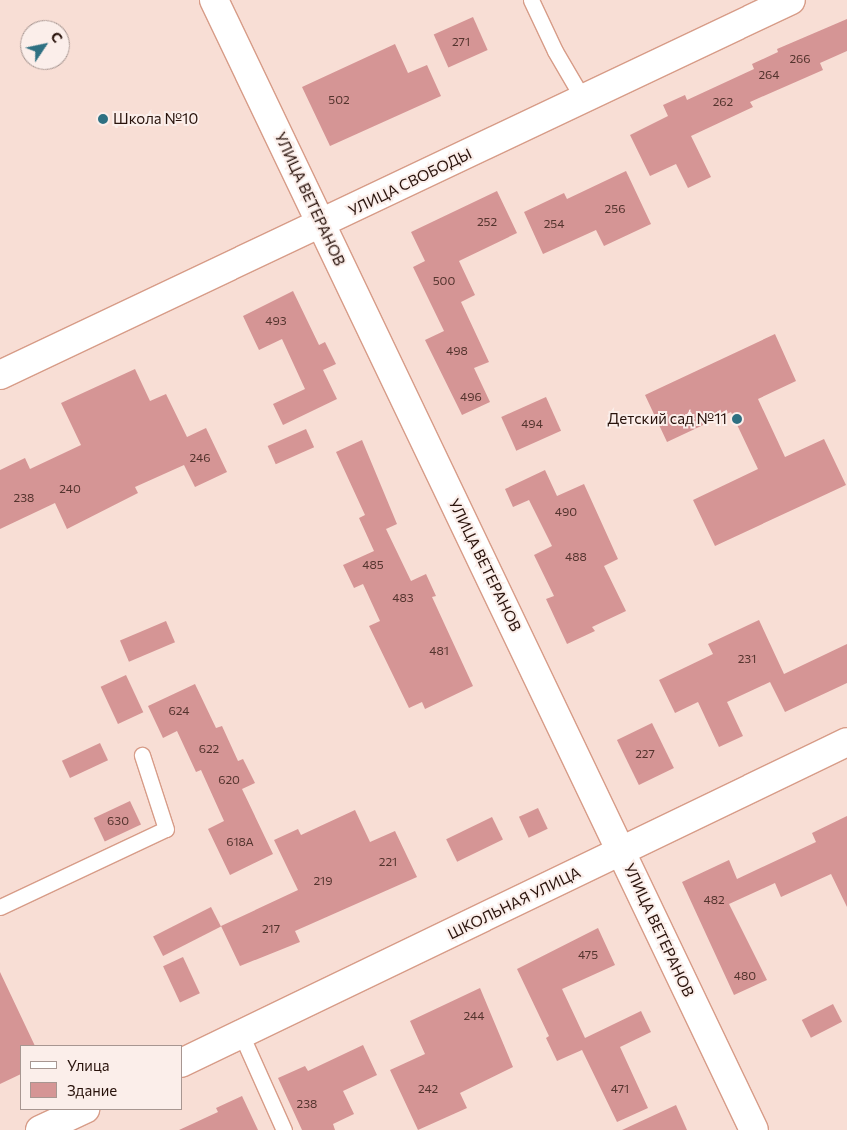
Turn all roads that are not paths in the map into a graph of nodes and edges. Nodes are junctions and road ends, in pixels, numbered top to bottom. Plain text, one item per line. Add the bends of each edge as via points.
1 (214, 0) edge
2 (531, 0) edge
3 (791, 0) edge
4 (583, 99) junction
5 (322, 224) junction
6 (0, 375) edge
7 (847, 742) edge
8 (142, 755) dead end
9 (622, 851) junction
10 (0, 907) edge
11 (241, 1034) junction
12 (182, 1063) edge
13 (83, 1110) edge
14 (40, 1130) edge
15 (284, 1130) edge
16 (754, 1130) edge

1 - 5 street, УЛИЦА ВЕТЕРАНОВ
2 - 4 lane via 554,51
3 - 4 street, УЛИЦА СВОБОДЫ
4 - 5 street, УЛИЦА СВОБОДЫ
5 - 6 street, УЛИЦА СВОБОДЫ
5 - 9 street, УЛИЦА ВЕТЕРАНОВ
7 - 9 street, ШКОЛЬНАЯ УЛИЦА
8 - 10 lane via 166,829
9 - 11 street, ШКОЛЬНАЯ УЛИЦА
9 - 16 street, УЛИЦА ВЕТЕРАНОВ
11 - 12 street, ШКОЛЬНАЯ УЛИЦА
11 - 15 lane
13 - 14 street

